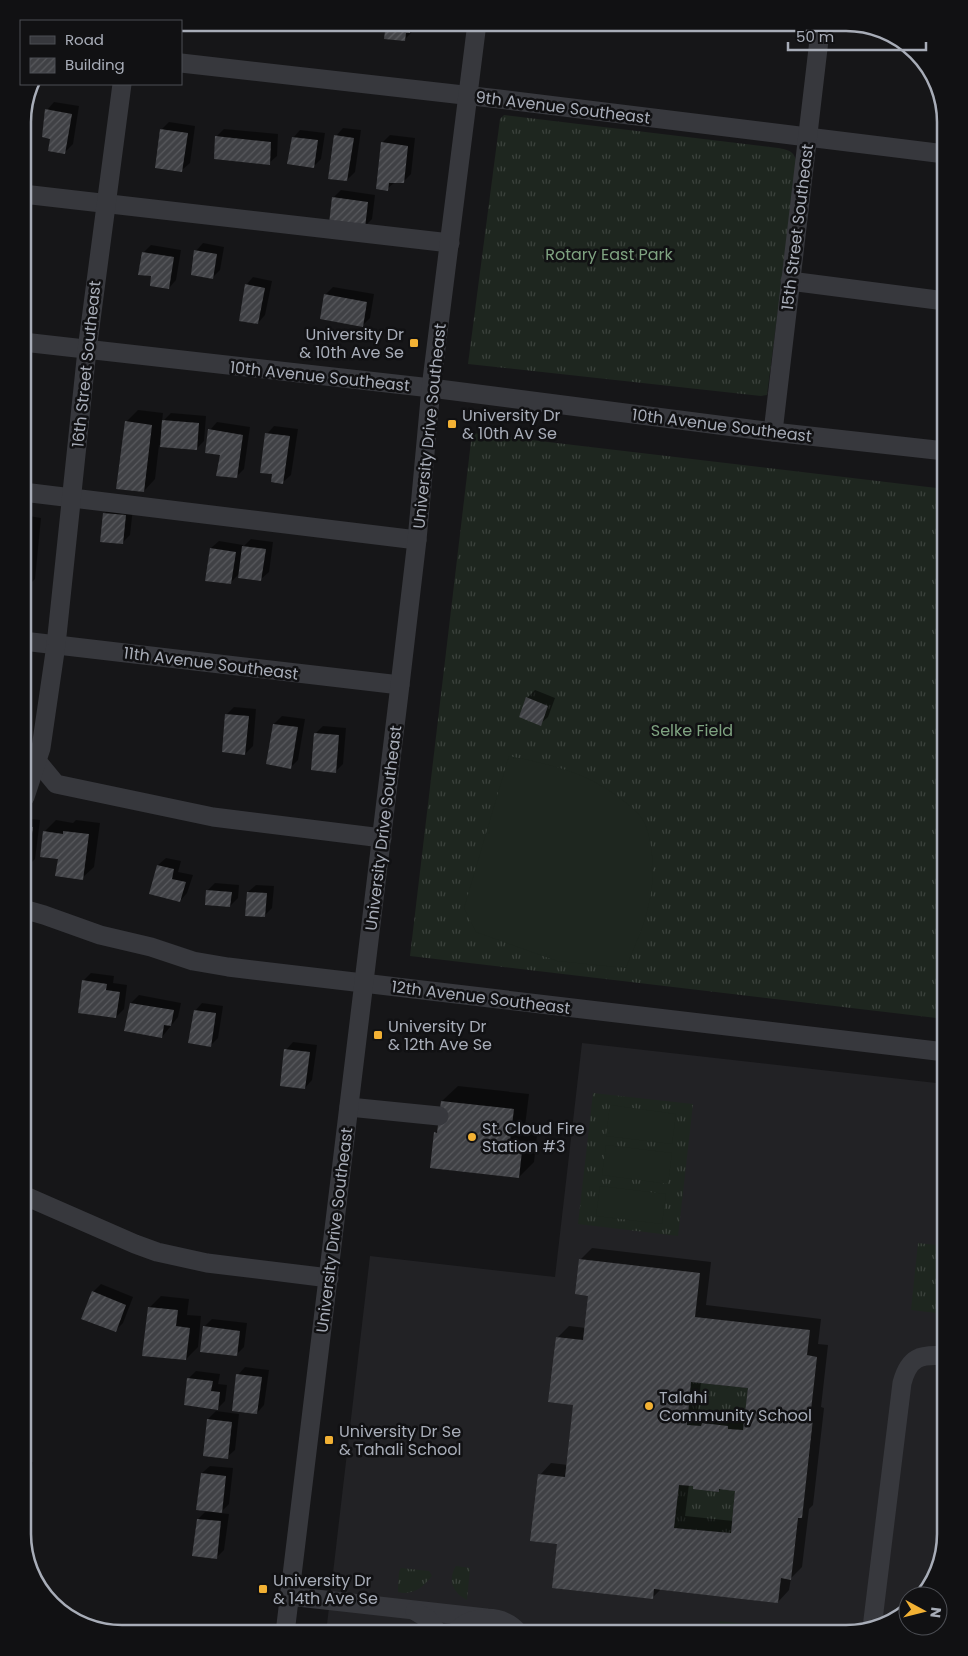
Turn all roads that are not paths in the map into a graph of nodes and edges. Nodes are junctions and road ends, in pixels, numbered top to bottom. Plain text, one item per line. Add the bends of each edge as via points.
1 (476, 31) edge
2 (820, 31) edge
3 (182, 63) edge
4 (122, 85) edge
5 (468, 96) junction
6 (807, 138) junction
7 (937, 153) edge
8 (31, 195) edge
9 (105, 204) junction
10 (450, 243) junction
11 (790, 281) junction
12 (937, 300) edge
13 (31, 343) edge
14 (87, 350) junction
15 (431, 388) junction
16 (773, 432) junction
17 (937, 450) edge
18 (31, 493) edge
19 (71, 498) junction
20 (417, 540) junction
21 (31, 642) edge
22 (56, 645) junction
23 (400, 684) junction
24 (31, 760) edge
25 (31, 762) edge
26 (382, 838) junction
27 (31, 911) edge
28 (364, 983) junction
29 (937, 1051) edge
30 (349, 1107) junction
31 (439, 1116) dead end
32 (31, 1199) edge
33 (329, 1278) junction
34 (937, 1355) edge
35 (290, 1596) junction
36 (415, 1611) junction
37 (486, 1618) junction
38 (873, 1621) edge
39 (286, 1625) edge
40 (432, 1625) edge
41 (463, 1625) edge
42 (509, 1625) edge

1 - 5 street, University Drive Southeast
2 - 6 street, 15th Street Southeast
3 - 5 street, 9th Avenue Southeast
4 - 9 street, 16th Street Southeast
5 - 6 street, 9th Avenue Southeast
5 - 10 street, University Drive Southeast
6 - 7 street, 9th Avenue Southeast
6 - 11 street, 15th Street Southeast
8 - 9 street
9 - 10 street
9 - 14 street, 16th Street Southeast
10 - 15 street, University Drive Southeast
11 - 12 street
11 - 16 street, 15th Street Southeast
13 - 14 street, 10th Avenue Southeast
14 - 15 street, 10th Avenue Southeast
14 - 19 street, 16th Street Southeast
15 - 16 street, 10th Avenue Southeast
15 - 20 street, University Drive Southeast
16 - 17 street, 10th Avenue Southeast
18 - 19 street
19 - 20 street
19 - 22 street, 16th Street Southeast
20 - 23 street, University Drive Southeast
21 - 22 street, 11th Avenue Southeast
22 - 23 street, 11th Avenue Southeast
22 - 24 street, 16th Street Southeast via 41,748
23 - 26 street, University Drive Southeast
25 - 26 street via 56,784 213,817
26 - 28 street, University Drive Southeast
27 - 28 street, 12th Avenue Southeast via 193,961
28 - 29 street, 12th Avenue Southeast
28 - 30 street, University Drive Southeast
30 - 31 street
30 - 33 street, University Drive Southeast
32 - 33 street via 158,1252 208,1263
33 - 35 street, University Drive Southeast
34 - 38 street via 917,1358 906,1368 902,1383
35 - 36 street
35 - 39 street, University Drive Southeast
36 - 37 street
36 - 40 street
37 - 41 street
37 - 42 street

